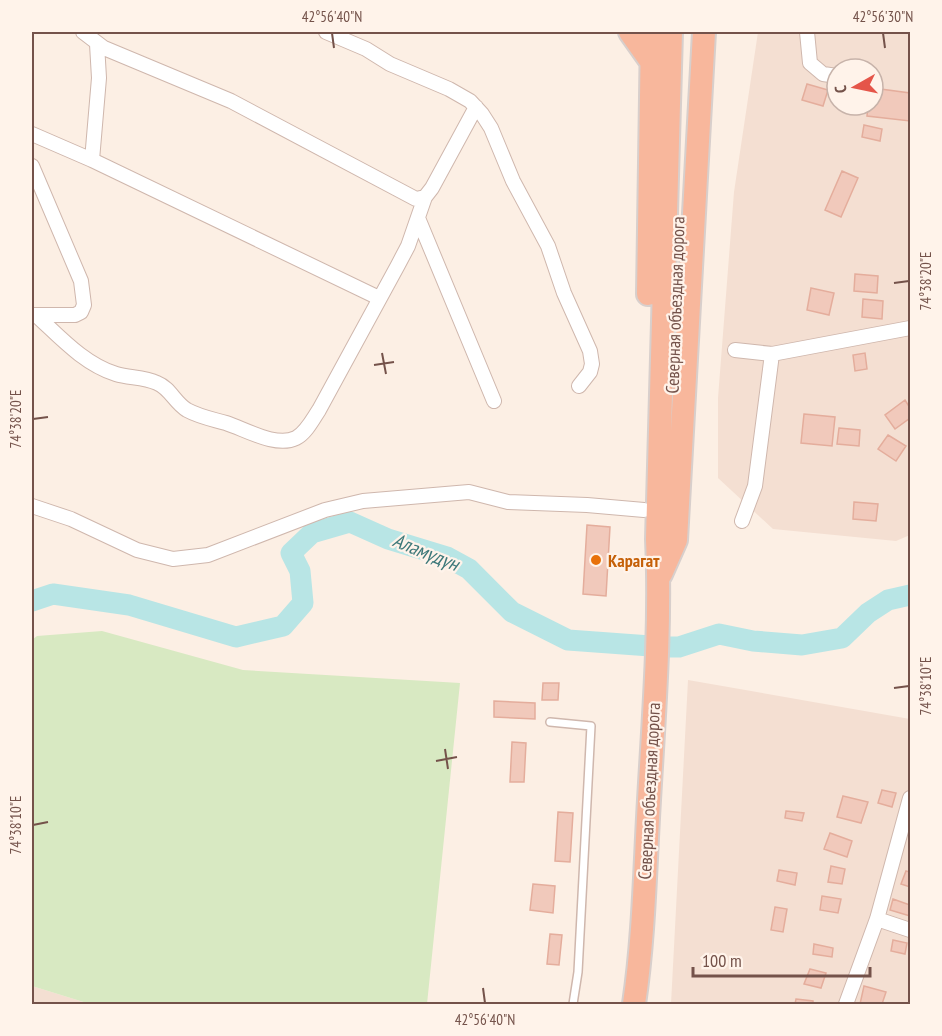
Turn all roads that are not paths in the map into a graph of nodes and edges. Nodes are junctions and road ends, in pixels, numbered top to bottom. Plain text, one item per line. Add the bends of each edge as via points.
1 (326, 32) edge
2 (630, 32) edge
3 (652, 32) edge
4 (671, 32) edge
5 (684, 32) edge
6 (704, 32) edge
7 (807, 32) edge
8 (90, 37) edge
9 (652, 63) junction
10 (825, 74) edge
11 (476, 107) junction
12 (32, 134) edge
13 (92, 160) junction
14 (32, 166) edge
15 (425, 197) junction
16 (418, 218) junction
17 (379, 298) junction
18 (34, 315) edge
19 (910, 328) edge
20 (735, 350) dead end
21 (771, 354) junction
22 (579, 386) dead end
23 (494, 401) dead end
24 (32, 506) edge
25 (644, 510) junction
26 (742, 521) dead end
27 (659, 584) junction
28 (550, 722) dead end
29 (910, 798) edge
30 (877, 919) junction
31 (910, 930) edge
32 (573, 1005) edge
33 (634, 1005) edge
34 (846, 1005) edge

1 - 11 street via 450,89
2 - 9 highway
3 - 9 highway
4 - 27 highway, Северная объездная дорога
5 - 27 highway, Северная объездная дорога via 668,540
6 - 27 highway via 676,540
7 - 10 street via 810,63
8 - 13 street via 99,78
8 - 15 street via 124,57 231,101 416,199
9 - 25 highway
11 - 15 street
11 - 22 street via 491,128 513,181 548,246 590,351 590,372
12 - 13 street
13 - 17 street
14 - 18 street via 81,281 84,305 75,315
15 - 16 street
16 - 17 street via 408,246
16 - 23 street
17 - 18 street via 308,426 296,438 281,441 199,416 184,408 157,382 116,374 93,363
19 - 21 street
20 - 21 street
21 - 26 street via 755,486
24 - 25 street via 138,550 173,559 208,555 325,510 363,501 469,492 508,502
25 - 27 highway
27 - 33 highway, Северная объездная дорога
28 - 32 lane via 591,726
29 - 30 street
30 - 31 street
30 - 34 street

